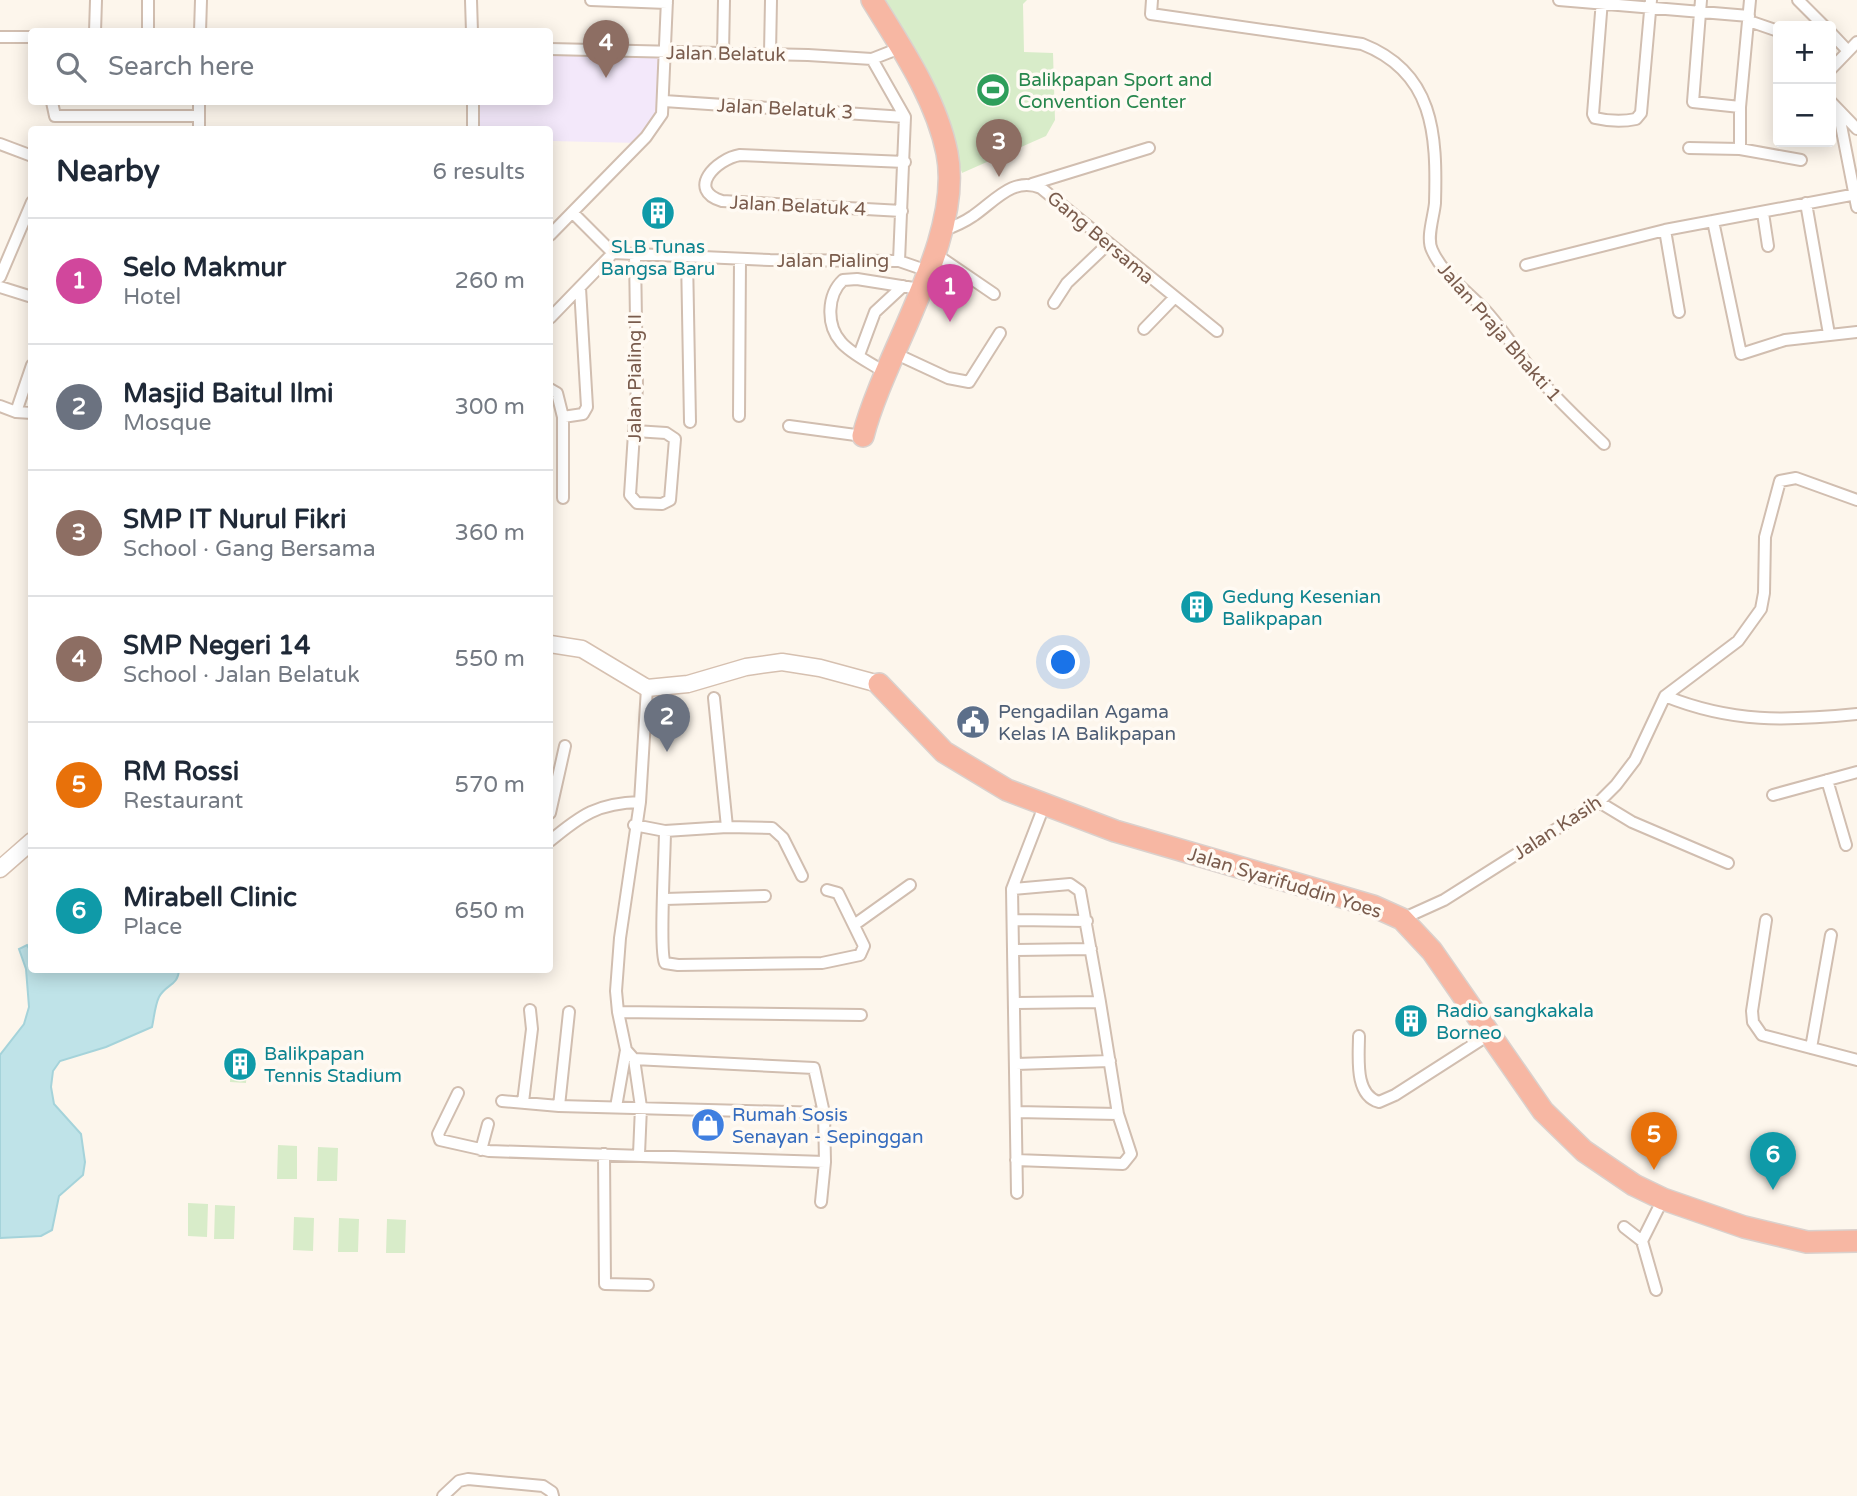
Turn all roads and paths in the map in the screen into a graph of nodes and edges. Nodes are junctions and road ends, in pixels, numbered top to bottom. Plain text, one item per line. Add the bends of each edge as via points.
1 (96, 0) edge
2 (148, 0) edge
3 (201, 0) edge
4 (471, 0) edge
5 (591, 0) edge
6 (724, 0) edge
7 (771, 0) edge
8 (872, 0) edge
9 (1153, 0) edge
10 (1559, 0) edge
11 (1701, 0) edge
12 (1750, 0) edge
13 (1798, 0) edge
14 (667, 1) edge
15 (1602, 2) edge
16 (1650, 4) edge
17 (1700, 13) junction
18 (1749, 19) junction
19 (1819, 21) edge
20 (95, 28) edge
21 (148, 28) edge
22 (200, 28) edge
23 (472, 28) edge
24 (1773, 29) edge
25 (0, 37) edge
26 (28, 37) edge
27 (1836, 38) edge
28 (1857, 42) edge
29 (901, 48) junction
30 (553, 49) edge
31 (1848, 51) junction
32 (666, 52) junction
33 (723, 53) junction
34 (770, 54) junction
35 (872, 59) junction
36 (1836, 64) edge
37 (664, 101) junction
38 (53, 105) edge
39 (199, 105) edge
40 (472, 105) edge
41 (1740, 107) junction
42 (1836, 108) edge
43 (1836, 114) edge
44 (199, 116) junction
45 (905, 117) junction
46 (1855, 122) edge
47 (199, 126) edge
48 (472, 126) edge
49 (0, 144) edge
50 (1149, 148) dead end
51 (1689, 148) dead end
52 (1740, 149) junction
53 (28, 154) edge
54 (1801, 160) dead end
55 (905, 162) junction
56 (1032, 184) junction
57 (1856, 194) edge
58 (1806, 203) junction
59 (1857, 207) edge
60 (28, 211) edge
61 (902, 211) junction
62 (573, 213) junction
63 (1763, 213) junction
64 (1713, 221) junction
65 (1665, 230) junction
66 (942, 231) junction
67 (553, 232) edge
68 (1109, 243) junction
69 (1768, 246) dead end
70 (613, 253) junction
71 (635, 255) junction
72 (687, 257) junction
73 (740, 259) junction
74 (899, 261) junction
75 (1526, 265) dead end
76 (921, 275) junction
77 (0, 277) edge
78 (0, 286) edge
79 (580, 288) junction
80 (995, 295) dead end
81 (28, 296) edge
82 (1174, 298) junction
83 (1054, 303) dead end
84 (1679, 312) dead end
85 (553, 315) edge
86 (1144, 329) dead end
87 (1217, 331) dead end
88 (1857, 332) edge
89 (1000, 333) dead end
90 (1829, 334) junction
91 (859, 355) junction
92 (888, 362) junction
93 (28, 377) edge
94 (553, 391) edge
95 (0, 406) edge
96 (16, 412) junction
97 (28, 413) edge
98 (739, 416) dead end
99 (563, 417) junction
100 (690, 422) dead end
101 (789, 426) dead end
102 (635, 431) junction
103 (863, 436) joint
104 (1604, 444) dead end
105 (563, 498) dead end
106 (1857, 500) edge
107 (553, 644) edge
108 (879, 684) joint
109 (647, 688) junction
110 (1665, 696) junction
111 (714, 698) dead end
112 (1857, 714) edge
113 (565, 746) dead end
114 (1857, 772) edge
115 (1827, 780) junction
116 (1773, 795) dead end
117 (553, 800) edge
118 (640, 802) junction
119 (1599, 802) junction
120 (1044, 806) junction
121 (634, 825) junction
122 (727, 827) junction
123 (665, 831) junction
124 (553, 839) edge
125 (28, 844) edge
126 (1846, 845) dead end
127 (1728, 863) dead end
128 (0, 869) edge
129 (802, 876) dead end
130 (911, 885) dead end
131 (1012, 889) junction
132 (827, 890) dead end
133 (765, 896) dead end
134 (665, 899) junction
135 (1402, 919) junction
136 (1013, 920) junction
137 (1766, 920) dead end
138 (1087, 921) junction
139 (854, 925) junction
140 (1831, 935) dead end
141 (1091, 949) junction
142 (1014, 950) junction
143 (1100, 1002) junction
144 (1014, 1003) junction
145 (530, 1010) dead end
146 (569, 1012) dead end
147 (618, 1012) junction
148 (861, 1015) dead end
149 (1490, 1034) junction
150 (1359, 1036) dead end
151 (1811, 1048) junction
152 (630, 1054) junction
153 (1857, 1060) edge
154 (1110, 1061) junction
155 (1015, 1064) junction
156 (458, 1093) dead end
157 (502, 1101) dead end
158 (523, 1102) junction
159 (559, 1106) junction
160 (616, 1107) junction
161 (641, 1107) junction
162 (1016, 1112) junction
163 (824, 1113) junction
164 (1118, 1114) junction
165 (488, 1124) dead end
166 (481, 1150) junction
167 (604, 1154) junction
168 (639, 1154) junction
169 (1016, 1160) junction
170 (825, 1162) junction
171 (1017, 1193) dead end
172 (1663, 1199) junction
173 (821, 1202) dead end
174 (1624, 1227) dead end
175 (1642, 1241) junction
176 (1857, 1241) edge
177 (648, 1285) dead end
178 (1656, 1290) dead end
179 (443, 1496) edge
180 (552, 1496) edge

1 - 20 street
2 - 21 street
3 - 22 street
4 - 23 street
5 - 14 street
6 - 33 street
7 - 34 street
8 - 29 highway
9 - 104 street, Jalan Praja Bhakti 1 via 1151,15 1362,44 1397,63 1424,96 1429,117 1435,202 1430,247 1442,268 1483,308 1560,402
10 - 15 street
11 - 17 street
12 - 18 street
13 - 19 street
14 - 32 street
15 - 16 street
15 - 16 street via 1592,114 1604,120 1636,119 1641,113
16 - 17 street
17 - 18 street
17 - 41 street via 1693,102
18 - 24 street
18 - 41 street
25 - 26 street
27 - 31 street
28 - 31 street
29 - 35 street, Jalan Belatuk
29 - 66 highway via 929,99 947,152 948,197
30 - 32 street, Jalan Belatuk
31 - 36 street
32 - 33 street, Jalan Belatuk
32 - 37 street
33 - 34 street, Jalan Belatuk
34 - 35 street, Jalan Belatuk
35 - 45 street, Jalan Pialing
37 - 45 street, Jalan Belatuk 3
37 - 62 street via 657,124
38 - 44 street via 55,116
39 - 44 street
40 - 48 street
41 - 52 street
42 - 46 street
43 - 57 street
44 - 47 street
45 - 55 street, Jalan Pialing
49 - 53 street
50 - 56 street
51 - 52 street
52 - 54 street
55 - 61 street, Jalan Pialing
55 - 61 street, Jalan Belatuk 4 via 740,155 716,164 708,173 707,184 710,193 722,201
56 - 66 street, Gang Bersama via 1014,186 973,217
56 - 68 street, Gang Bersama
57 - 58 street
57 - 59 street
58 - 63 street
58 - 90 street
60 - 77 street
61 - 74 street, Jalan Pialing
62 - 67 street
62 - 70 street
63 - 64 street
63 - 69 street
64 - 65 street
64 - 90 street via 1740,353
65 - 75 street
65 - 84 street
66 - 76 highway
68 - 82 street, Gang Bersama
68 - 83 street via 1067,283
70 - 71 street, Jalan Pialing
70 - 79 street
71 - 72 street, Jalan Pialing
71 - 102 street, Jalan Pialing II
72 - 73 street, Jalan Pialing
72 - 100 street
73 - 74 street, Jalan Pialing
73 - 98 street
74 - 76 street
76 - 80 street
76 - 91 street via 875,312
76 - 91 street via 844,280 835,288 830,314 836,332 842,343
76 - 92 highway
78 - 81 street
79 - 85 street
79 - 99 street via 587,407 583,414
82 - 86 street
82 - 87 street, Gang Bersama
88 - 90 street
89 - 92 street via 969,382
91 - 92 street
92 - 103 highway
93 - 96 street
94 - 99 street
95 - 96 street
96 - 97 street
99 - 105 street
101 - 103 street
102 - 102 street, Jalan Pialing II via 666,433 675,439 670,500 662,504 633,501 630,495
106 - 110 street, Jalan Kasih via 1796,478 1780,481 1765,537 1761,609 1738,642
107 - 109 street via 582,649
108 - 109 street via 782,662 688,684
108 - 120 highway, Jalan Syarifuddin Yoes via 959,763
109 - 118 street
110 - 112 street via 1723,716 1805,719
110 - 119 street, Jalan Kasih via 1635,760
111 - 122 street
113 - 117 street
114 - 115 street
115 - 116 street
115 - 126 street
118 - 121 street
118 - 124 street via 613,802 594,809
119 - 127 street via 1632,822
119 - 135 street, Jalan Kasih via 1444,900
120 - 131 street
120 - 135 highway, Jalan Syarifuddin Yoes via 1373,906
121 - 123 street
121 - 147 street via 620,938
122 - 123 street
122 - 129 street via 772,828 783,838
123 - 134 street
125 - 128 street
130 - 139 street
131 - 136 street
131 - 138 street via 1076,886
132 - 139 street via 838,893
133 - 134 street
134 - 139 street via 661,956 665,963 678,965 839,961 863,951
135 - 149 highway, Jalan Syarifuddin Yoes via 1432,951
136 - 138 street
136 - 142 street
137 - 151 street via 1753,1022 1762,1035
138 - 141 street
140 - 151 street
141 - 142 street
141 - 143 street
142 - 144 street
143 - 144 street
143 - 154 street
144 - 155 street
145 - 158 street
146 - 159 street
147 - 148 street
147 - 152 street
149 - 150 street via 1379,1102 1364,1090
149 - 172 highway, Jalan Syarifuddin Yoes via 1561,1130 1634,1185
151 - 153 street
152 - 160 street
152 - 161 street
152 - 163 street via 812,1067 817,1071
154 - 155 street
154 - 164 street
155 - 162 street
156 - 166 street via 438,1137
157 - 158 street
158 - 159 street
159 - 160 street
160 - 161 street
161 - 163 street
161 - 168 street
162 - 164 street
162 - 169 street
163 - 170 street
164 - 169 street via 1131,1154 1123,1164
165 - 166 street
166 - 167 street
167 - 168 street
167 - 177 street via 605,1284
168 - 170 street
169 - 171 street
170 - 173 street
172 - 175 street
172 - 176 highway, Jalan Syarifuddin Yoes via 1744,1227 1807,1242
174 - 175 street
175 - 178 street
179 - 180 street via 459,1480 468,1479 544,1486

